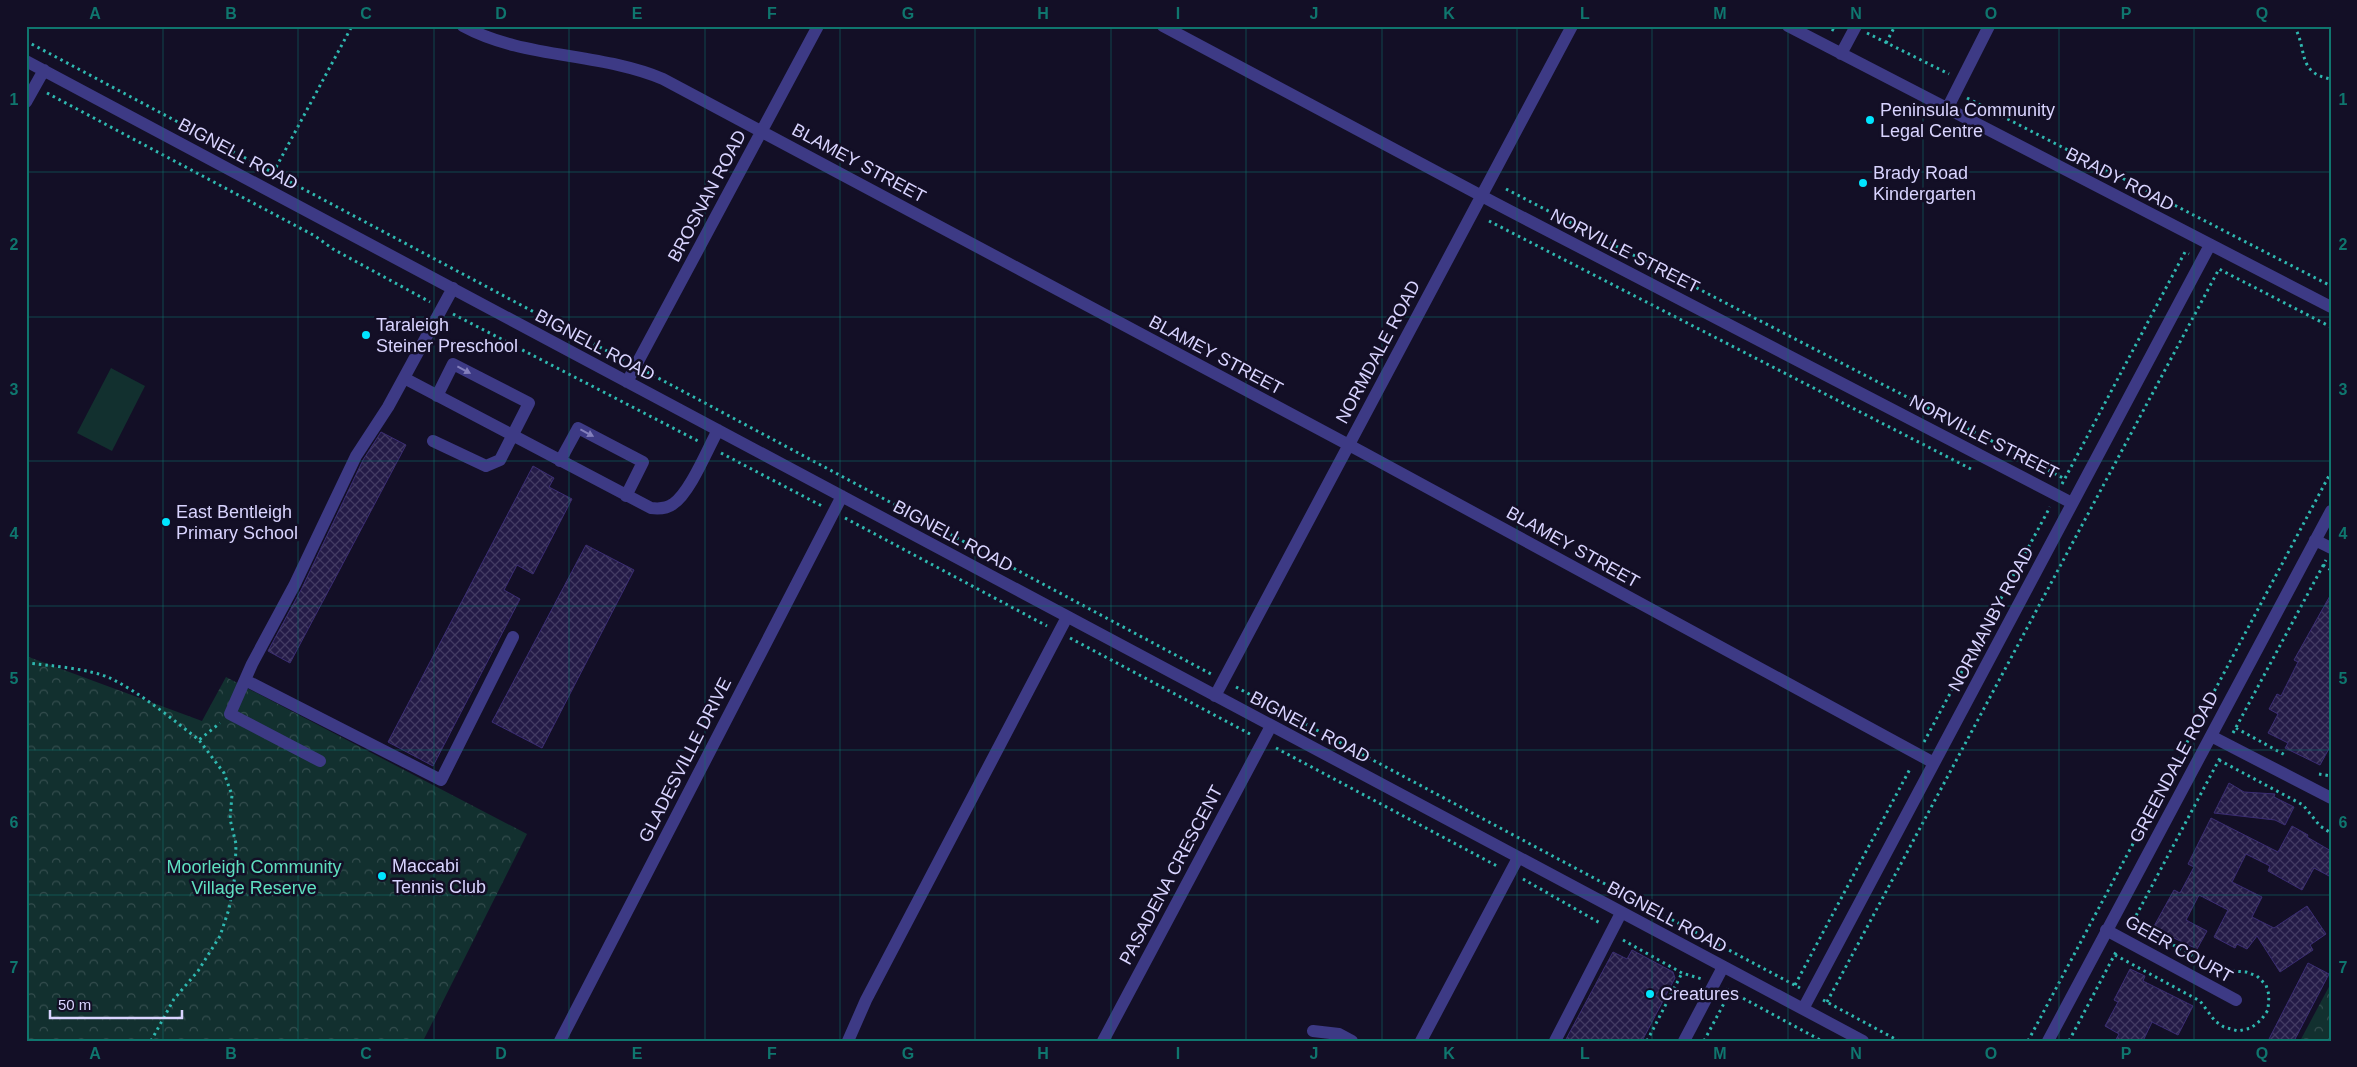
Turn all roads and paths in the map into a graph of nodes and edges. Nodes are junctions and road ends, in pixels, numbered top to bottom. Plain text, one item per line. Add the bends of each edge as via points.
1 (352, 26) edge
2 (463, 26) edge
3 (818, 26) edge
4 (1163, 26) edge
5 (1572, 26) edge
6 (1788, 26) edge
7 (1826, 26) edge
8 (1895, 26) edge
9 (1990, 26) edge
10 (2294, 26) edge
11 (1835, 28) edge
12 (1855, 29) edge
13 (26, 41) edge
14 (1886, 42) junction
15 (1841, 54) junction
16 (26, 61) edge
17 (44, 70) junction
18 (2331, 79) edge
19 (34, 87) junction
20 (1958, 87) junction
21 (26, 102) edge
22 (1947, 109) junction
23 (762, 131) junction
24 (273, 173) junction
25 (1506, 189) dead end
26 (1481, 196) junction
27 (1489, 221) dead end
28 (2210, 245) junction
29 (2201, 260) junction
30 (2219, 270) junction
31 (2331, 286) edge
32 (453, 288) junction
33 (2331, 307) edge
34 (442, 309) junction
35 (2331, 328) edge
36 (636, 366) junction
37 (404, 378) junction
38 (627, 382) junction
39 (437, 396) junction
40 (718, 430) junction
41 (512, 436) junction
42 (433, 441) dead end
43 (1348, 445) junction
44 (709, 447) junction
45 (560, 461) junction
46 (2331, 472) edge
47 (1978, 473) dead end
48 (2065, 479) junction
49 (2057, 494) junction
50 (626, 496) junction
51 (842, 496) junction
52 (2072, 502) junction
53 (2040, 505) dead end
54 (2048, 509) junction
55 (2331, 511) edge
56 (834, 512) junction
57 (2315, 540) junction
58 (2329, 553) edge
59 (2323, 565) junction
60 (2331, 570) edge
61 (1068, 617) junction
62 (1059, 632) junction
63 (513, 637) dead end
64 (26, 664) edge
65 (245, 680) junction
66 (1223, 681) junction
67 (1215, 696) junction
68 (230, 714) junction
69 (1270, 726) junction
70 (2236, 728) junction
71 (2211, 736) junction
72 (199, 740) junction
73 (1262, 741) junction
74 (2227, 744) junction
75 (1918, 755) junction
76 (2219, 760) junction
77 (2293, 760) dead end
78 (320, 761) dead end
79 (1934, 764) junction
80 (2318, 774) dead end
81 (2331, 776) edge
82 (2331, 798) edge
83 (2331, 833) edge
84 (1518, 858) junction
85 (1510, 872) junction
86 (1621, 913) junction
87 (1612, 929) junction
88 (2106, 930) junction
89 (2123, 939) junction
90 (1723, 967) junction
91 (1682, 973) junction
92 (1714, 983) junction
93 (1795, 985) junction
94 (1730, 992) junction
95 (1811, 994) junction
96 (2236, 1000) dead end
97 (1827, 1002) junction
98 (1802, 1009) junction
99 (1313, 1031) dead end
100 (151, 1041) edge
101 (560, 1041) edge
102 (848, 1041) edge
103 (1103, 1041) edge
104 (1352, 1041) edge
105 (1421, 1041) edge
106 (1554, 1041) edge
107 (1647, 1041) edge
108 (1684, 1041) edge
109 (1704, 1041) edge
110 (1822, 1041) edge
111 (1863, 1041) edge
112 (1899, 1041) edge
113 (2028, 1041) edge
114 (2048, 1041) edge
115 (2069, 1041) edge

1 - 24 path
2 - 23 street, BLAMEY STREET via 510,44 651,74
3 - 23 street, BROSNAN ROAD
4 - 26 street, NORVILLE STREET
5 - 26 street, NORMDALE ROAD
6 - 15 street, BRADY ROAD
7 - 11 path
8 - 14 path
9 - 20 street
10 - 18 path via 2301,37 2305,64 2317,77
11 - 12 path via 1841,34
12 - 14 path
12 - 15 street
13 - 24 path
14 - 20 path via 1950,75
15 - 22 street, BRADY ROAD
16 - 17 street, BIGNELL ROAD
17 - 19 street
17 - 32 street, BIGNELL ROAD
19 - 21 street
19 - 34 path via 308,232
20 - 22 street
20 - 31 path via 1964,96
22 - 28 street, BRADY ROAD
23 - 36 street, BROSNAN ROAD
23 - 43 street, BLAMEY STREET
24 - 36 path
25 - 48 path
26 - 43 street, NORMDALE ROAD
26 - 49 street, NORVILLE STREET
27 - 47 path
28 - 29 street, NORMANBY ROAD
28 - 33 street, BRADY ROAD
29 - 30 path
29 - 48 path via 2185,252
29 - 52 street, NORMANBY ROAD
30 - 35 path
30 - 97 path
32 - 34 street
32 - 38 street, BIGNELL ROAD
34 - 37 street
34 - 44 path
36 - 38 street, BROSNAN ROAD
36 - 66 path
37 - 39 street
37 - 65 street via 356,456
38 - 40 street, BIGNELL ROAD
39 - 41 street
39 -> 41 street via 453,364 529,403
40 - 44 street
40 - 51 street, BIGNELL ROAD
41 - 42 street via 500,460 486,466
41 - 45 street
43 - 66 street, NORMDALE ROAD
43 - 75 street, BLAMEY STREET
44 - 50 street via 683,495 672,505 651,508
44 - 56 path
45 - 50 street
45 -> 50 street via 578,428 643,462
46 - 113 path
48 - 49 path
49 - 52 street, NORVILLE STREET
49 - 54 path
51 - 56 street, GLADESVILLE DRIVE
51 - 61 street, BIGNELL ROAD
52 - 79 street, NORMANBY ROAD
53 - 54 path
54 - 75 path
55 - 57 street, GREENDALE ROAD
56 - 62 path
56 - 101 street, GLADESVILLE DRIVE
57 - 58 street
57 - 71 street, GREENDALE ROAD
58 - 59 path
59 - 60 path
59 - 70 path
61 - 62 street
61 - 67 street, BIGNELL ROAD
62 - 73 path
62 - 102 street via 866,1000
63 - 65 street via 441,780
64 - 72 path via 53,665 109,678 161,710
65 - 68 street
66 - 67 street, NORMDALE ROAD
66 - 93 path
67 - 69 street, BIGNELL ROAD
68 - 72 path
68 - 78 street
69 - 73 street, PASADENA CRESCENT
69 - 84 street, BIGNELL ROAD
70 - 74 path
70 - 77 path
71 - 74 street
71 - 88 street, GREENDALE ROAD
72 - 100 path via 224,773 232,795 230,819 236,844 235,876 220,936 198,971 174,999
73 - 85 path
73 - 103 street, PASADENA CRESCENT
74 - 76 path
74 - 82 street
75 - 79 street, BLAMEY STREET
75 - 93 path
76 - 83 path via 2303,805 2320,826
76 - 89 path
79 - 95 street, NORMANBY ROAD
80 - 81 path
84 - 85 street
84 - 86 street, BIGNELL ROAD
85 - 87 path
85 - 105 street
86 - 87 street
86 - 90 street, BIGNELL ROAD
87 - 91 path via 1626,944
87 - 106 street
88 - 89 street, GEER COURT
88 - 114 street, GREENDALE ROAD
89 - 96 street, GEER COURT
89 - 115 path
90 - 92 street
90 - 98 street, BIGNELL ROAD
91 - 92 path
91 - 107 path
92 - 94 path
92 - 108 street
93 - 95 path
94 - 109 path
94 - 110 path
95 - 97 path
95 - 98 street, NORMANBY ROAD
97 - 112 path
98 - 111 street, BIGNELL ROAD
99 - 104 street via 1339,1034

